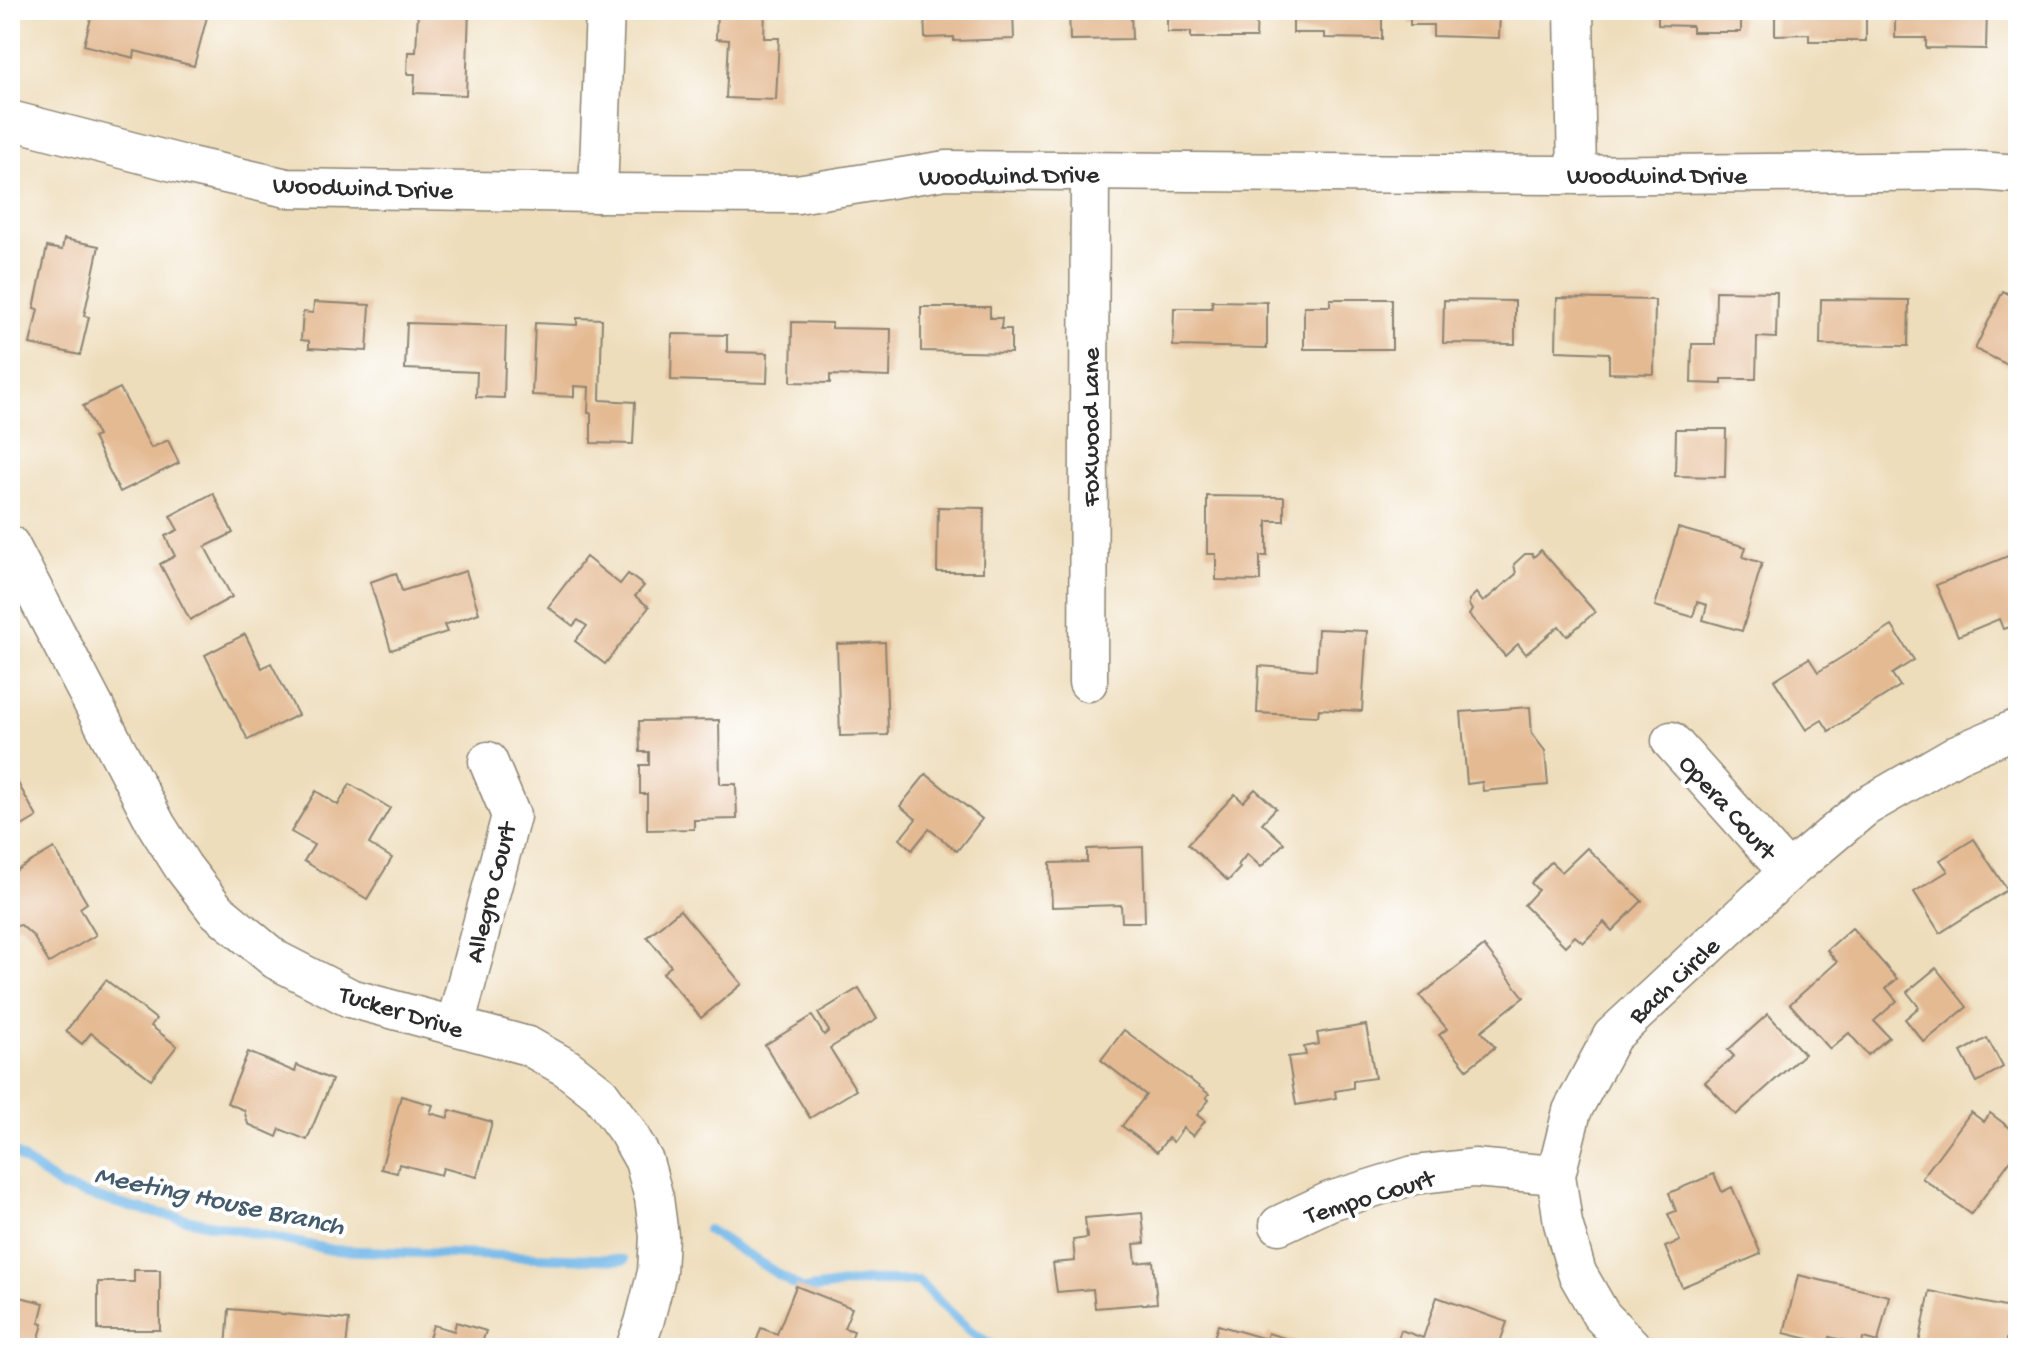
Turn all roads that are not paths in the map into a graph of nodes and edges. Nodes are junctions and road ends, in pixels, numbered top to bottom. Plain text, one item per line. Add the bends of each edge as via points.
1 (605, 10) edge
2 (1574, 10) edge
3 (10, 120) edge
4 (1090, 171) junction
5 (2018, 174) edge
6 (1577, 175) junction
7 (598, 193) junction
8 (10, 545) edge
9 (1088, 682) dead end
10 (2018, 728) edge
11 (1671, 741) dead end
12 (488, 761) dead end
13 (1788, 872) junction
14 (455, 1026) junction
15 (1556, 1175) junction
16 (1279, 1225) dead end
17 (635, 1348) edge
18 (1633, 1348) edge

1 - 7 street
2 - 6 street
3 - 7 street, Woodwind Drive via 287,188
4 - 6 street, Woodwind Drive
4 - 7 street, Woodwind Drive via 946,170 797,194
4 - 9 street, Foxwood Lane
5 - 6 street, Woodwind Drive
8 - 14 street, Tucker Drive via 157,826 216,910 276,960 350,998
10 - 13 street, Bach Circle via 1957,754 1865,807
11 - 13 street, Opera Court
12 - 14 street, Allegro Court via 511,816
13 - 15 street, Bach Circle via 1612,1036 1572,1111
14 - 17 street, Tucker Drive via 528,1046 567,1068 600,1094 644,1161 659,1236 657,1272
15 - 16 street, Tempo Court via 1474,1168 1414,1175 1330,1201
15 - 18 street, Bach Circle via 1577,1273 1601,1315

